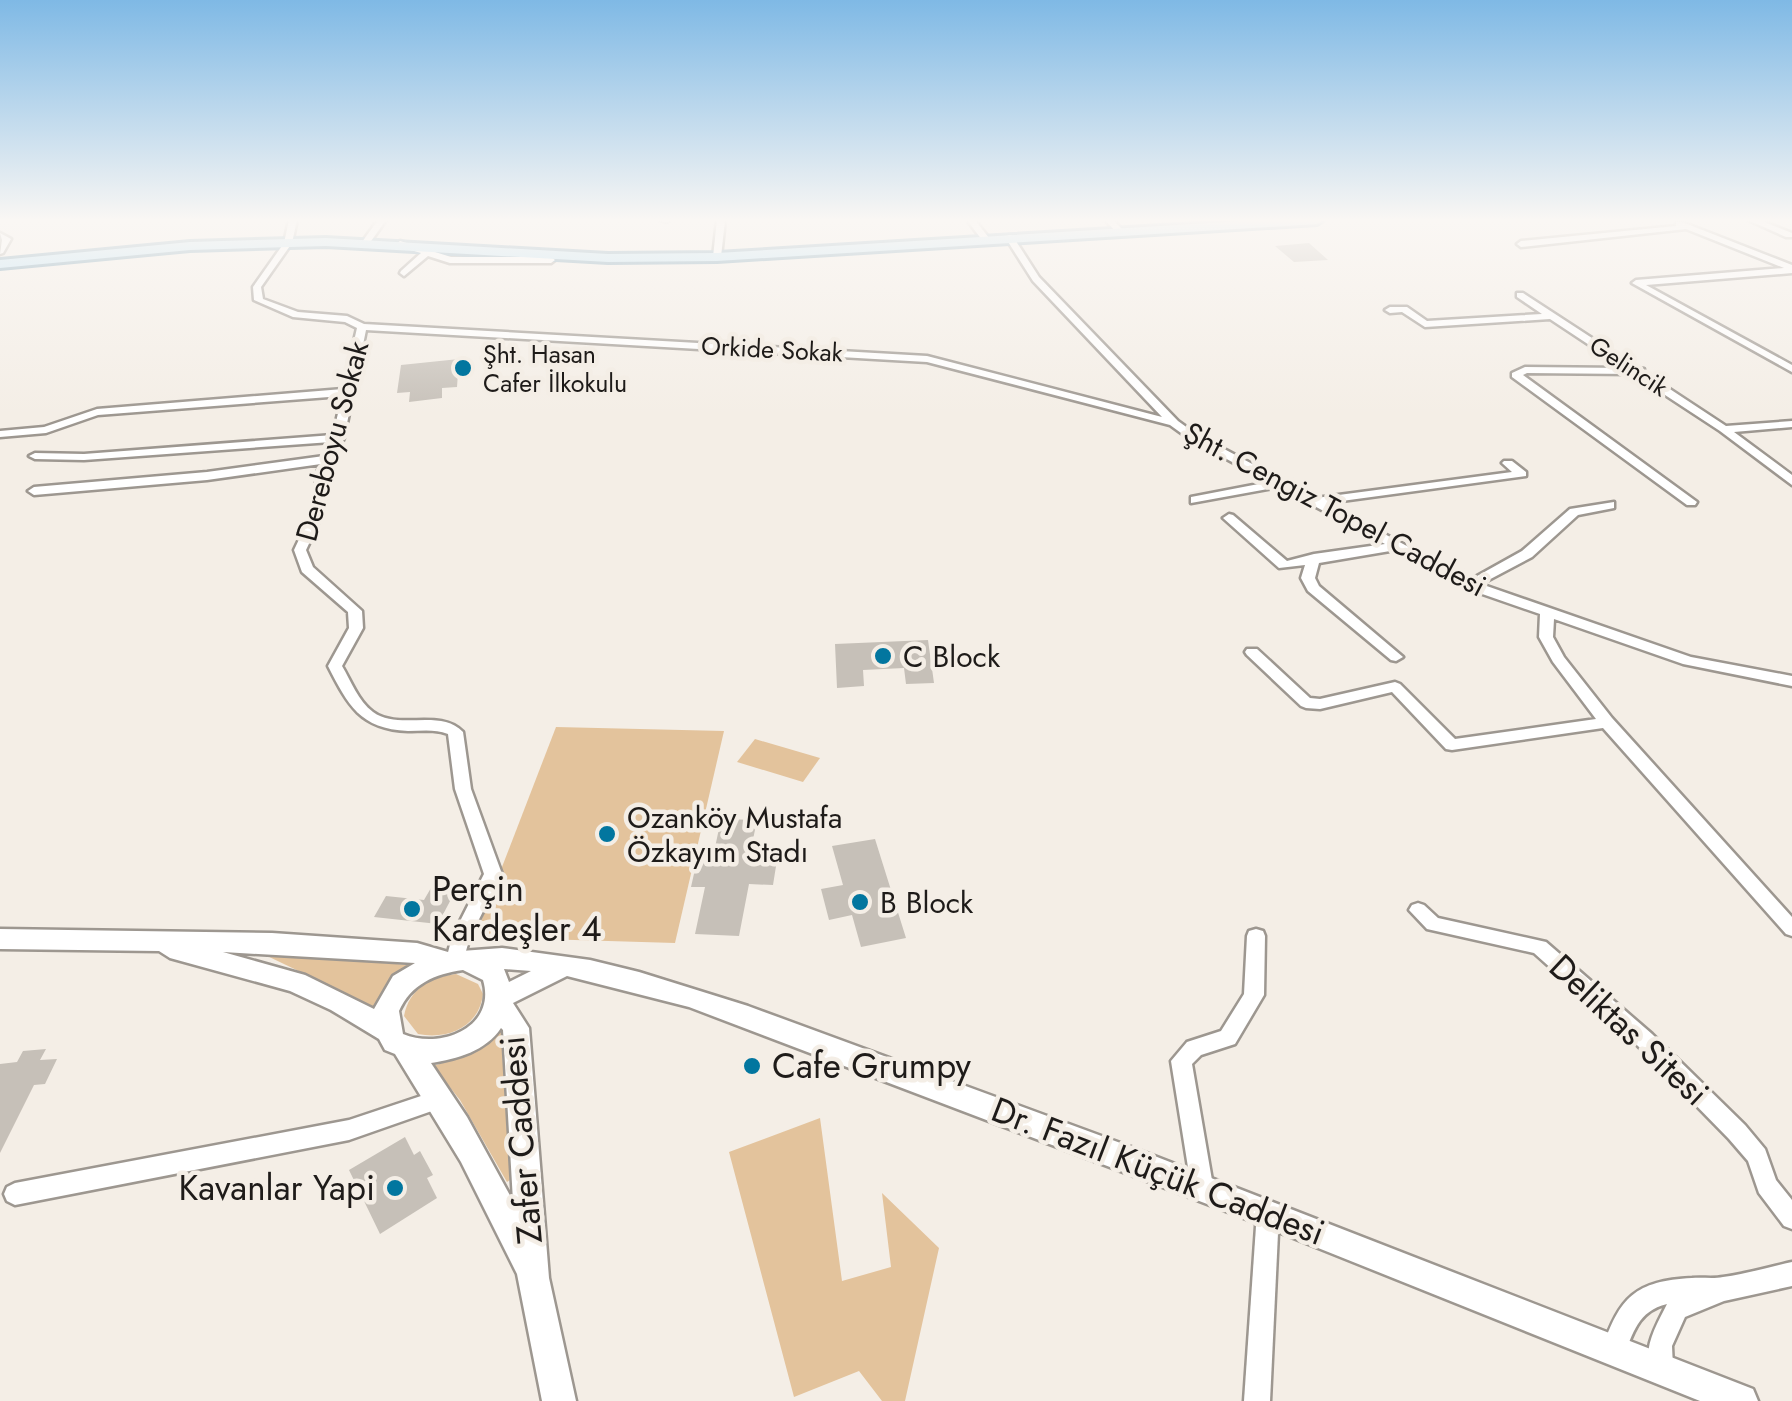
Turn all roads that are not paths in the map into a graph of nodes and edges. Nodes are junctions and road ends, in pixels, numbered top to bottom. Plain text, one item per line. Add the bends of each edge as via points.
1 (258, 285) edge
2 (1042, 285) edge
3 (1640, 285) edge
4 (1520, 296) dead end
5 (1390, 310) dead end
6 (1552, 316) junction
7 (362, 327) junction
8 (1792, 369) edge
9 (1640, 371) junction
10 (348, 392) junction
11 (1174, 423) junction
12 (1792, 424) edge
13 (1724, 429) junction
14 (0, 434) edge
15 (338, 438) junction
16 (35, 456) dead end
17 (329, 459) junction
18 (1508, 463) dead end
19 (1792, 481) edge
20 (1283, 483) junction
21 (34, 491) dead end
22 (1195, 500) dead end
23 (1317, 501) junction
24 (1692, 502) dead end
25 (1610, 505) dead end
26 (1229, 518) dead end
27 (1398, 546) junction
28 (1314, 558) junction
29 (1470, 585) junction
30 (1547, 614) junction
31 (1252, 652) dead end
32 (1396, 657) dead end
33 (1787, 680) edge
34 (1792, 696) edge
35 (1607, 722) junction
36 (1418, 910) dead end
37 (1792, 929) edge
38 (1256, 936) dead end
39 (0, 938) edge
40 (148, 942) junction
41 (458, 961) junction
42 (566, 966) junction
43 (501, 1001) junction
44 (396, 1040) junction
45 (442, 1098) junction
46 (1202, 1186) junction
47 (15, 1194) dead end
48 (1268, 1212) junction
49 (1792, 1218) edge
50 (1792, 1274) edge
51 (532, 1278) junction
52 (1723, 1290) junction
53 (1614, 1349) junction
54 (1660, 1368) junction
55 (558, 1401) edge
56 (1257, 1401) edge
57 (1741, 1401) edge

1 - 7 street, Dereboyu Sokak via 260,300 296,315 347,319
2 - 11 street, Şht. Cengiz Topel Caddesi
3 - 8 street
4 - 6 street, Gelincik
5 - 6 street via 1404,309 1425,324
6 - 9 street, Gelincik
7 - 10 street, Dereboyu Sokak
7 - 11 street, Orkide Sokak via 927,359
9 - 13 street, Gelincik
9 - 24 street via 1516,375
10 - 14 street via 98,412 46,430
10 - 15 street, Dereboyu Sokak
11 - 20 street, Şht. Cengiz Topel Caddesi
12 - 13 street
13 - 19 street, Gelincik
15 - 16 street
15 - 17 street, Dereboyu Sokak
17 - 21 street
17 - 41 street, Dereboyu Sokak via 318,512 300,550 307,569 355,611 356,628 334,666 375,723 455,732 463,789 493,874 461,937
18 - 23 street via 1522,474
20 - 22 street
20 - 23 street, Şht. Cengiz Topel Caddesi
23 - 27 street, Şht. Cengiz Topel Caddesi
25 - 29 street via 1574,512 1528,554
26 - 28 street via 1276,562
27 - 28 street
27 - 29 street, Şht. Cengiz Topel Caddesi
28 - 32 street via 1308,578 1313,588
29 - 30 street, Şht. Cengiz Topel Caddesi
30 - 33 street, Şht. Cengiz Topel Caddesi via 1688,661
30 - 35 street via 1546,637 1558,659
31 - 35 street via 1306,703 1395,687 1452,745
33 - 34 street
35 - 37 street
36 - 49 street, Deliktas Sitesi via 1433,924 1540,947 1737,1132
38 - 46 street via 1254,994 1228,1038 1194,1048 1182,1062
39 - 40 street, Dr. Fazıl Küçük Caddesi
40 - 41 street, Dr. Fazıl Küçük Caddesi via 288,944
40 - 44 street, Dr. Fazıl Küçük Caddesi via 296,982
41 - 42 street, Dr. Fazıl Küçük Caddesi
41 - 43 street via 494,974
41 - 44 street via 412,976 398,988 384,1016
42 - 43 street
42 - 46 street, Dr. Fazıl Küçük Caddesi via 774,1028
43 - 44 street via 480,1034 462,1046 443,1052
43 - 51 street, Zafer Caddesi via 516,1028
44 - 45 street, Zafer Caddesi
45 - 47 street via 349,1130
45 - 51 street, Zafer Caddesi via 488,1177
46 - 48 street, Dr. Fazıl Küçük Caddesi
48 - 53 street, Dr. Fazıl Küçük Caddesi
48 - 56 street
50 - 52 street
51 - 55 street, Zafer Caddesi
52 - 53 street via 1670,1290 1638,1301 1621,1323
52 - 54 street via 1678,1309 1660,1346
53 - 54 street, Dr. Fazıl Küçük Caddesi
54 - 57 street, Dr. Fazıl Küçük Caddesi

